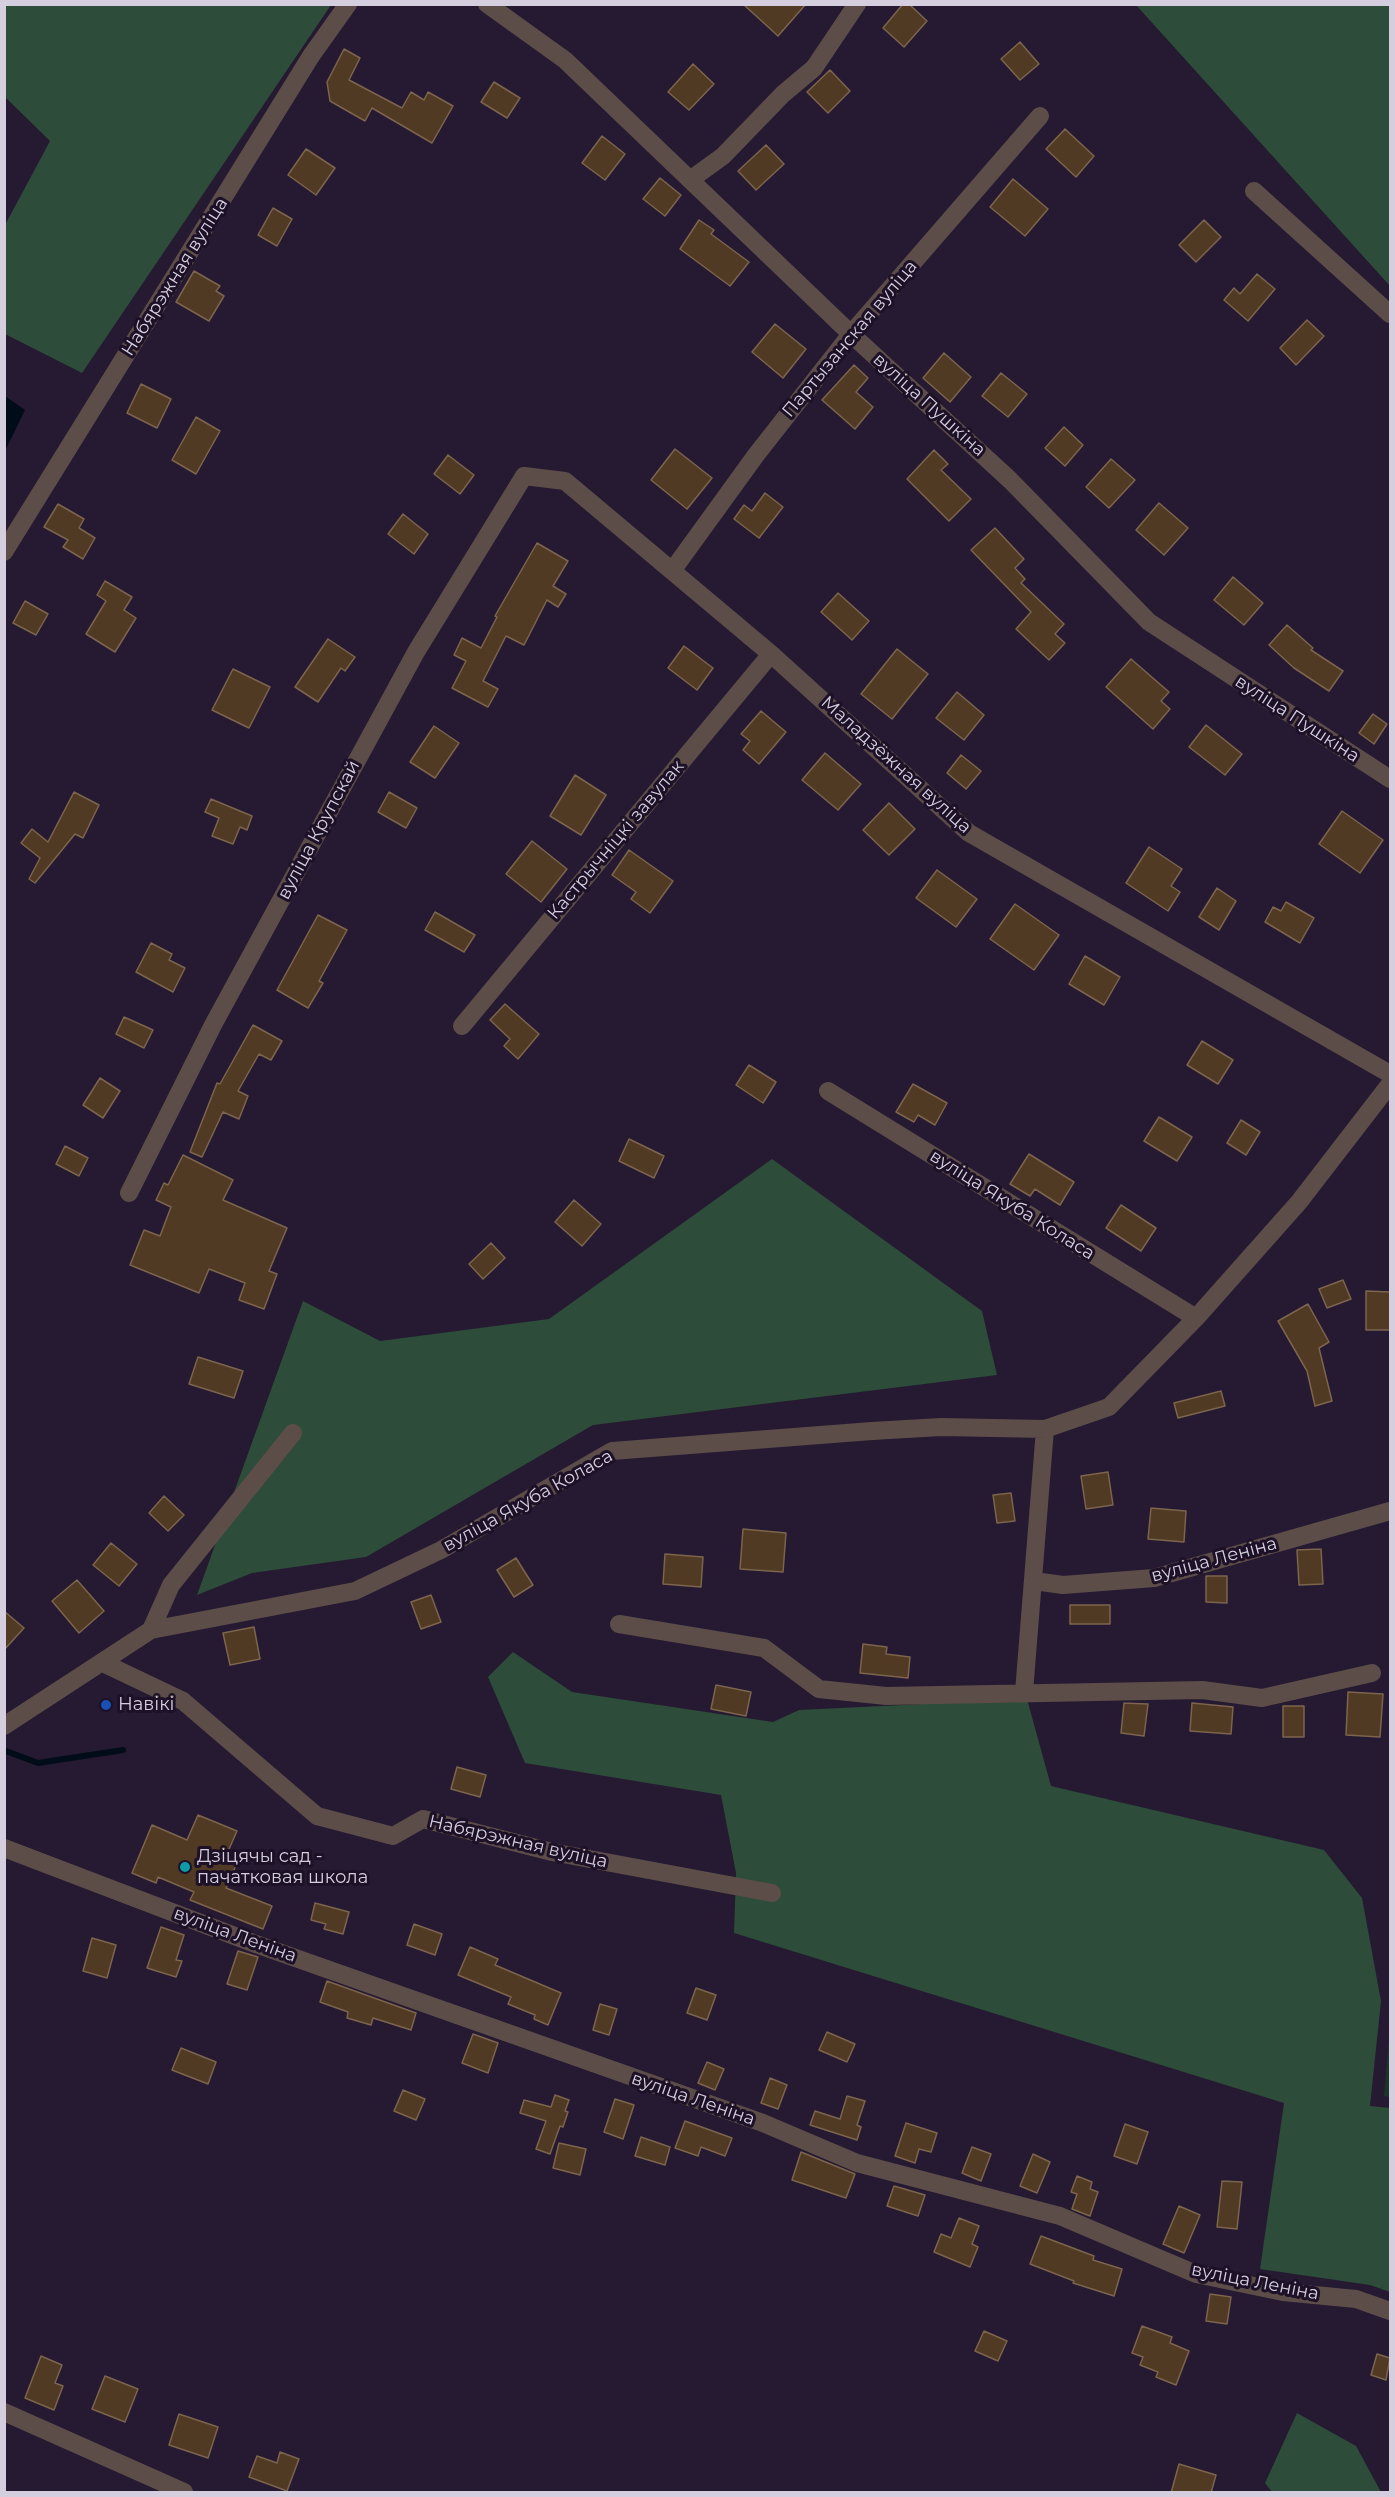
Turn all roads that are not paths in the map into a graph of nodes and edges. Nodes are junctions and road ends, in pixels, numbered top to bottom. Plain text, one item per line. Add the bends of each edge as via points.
1 (348, 4) edge
2 (487, 4) edge
3 (857, 4) edge
4 (1040, 116) dead end
5 (690, 180) junction
6 (1254, 191) dead end
7 (1390, 314) edge
8 (851, 334) junction
9 (524, 476) joint
10 (4, 552) edge
11 (672, 571) junction
12 (771, 654) junction
13 (1390, 779) edge
14 (462, 1026) dead end
15 (1390, 1074) edge
16 (1390, 1083) edge
17 (828, 1091) dead end
18 (129, 1193) dead end
19 (1196, 1318) junction
20 (1045, 1429) junction
21 (292, 1433) dead end
22 (1390, 1511) edge
23 (1034, 1581) junction
24 (619, 1624) dead end
25 (151, 1630) junction
26 (103, 1664) junction
27 (1372, 1673) dead end
28 (1024, 1692) junction
29 (6, 1720) edge
30 (4, 1848) edge
31 (772, 1893) dead end
32 (1390, 2311) edge
33 (4, 2412) edge
34 (184, 2493) edge

1 - 10 street, Набярэжная вуліца via 311,56
2 - 5 street, вуліца Пушкіна via 566,60
3 - 5 street via 814,68 723,156
4 - 8 street, Партызанская вуліца
5 - 8 street, вуліца Пушкіна
6 - 7 street
8 - 11 street, Партызанская вуліца
8 - 13 street, вуліца Пушкіна via 1010,480 1149,622
9 - 11 street, Маладзёжная вуліца via 565,482
9 - 18 street, вуліца Крупскай via 416,652 213,1025
11 - 12 street, Маладзёжная вуліца
12 - 14 street, Кастрычніцкі завулак
12 - 15 street, Маладзёжная вуліца via 969,833
16 - 19 street, вуліца Якуба Коласа via 1299,1202
17 - 19 street, вуліца Якуба Коласа
19 - 20 street, вуліца Якуба Коласа via 1109,1407
20 - 23 street
20 - 25 street, вуліца Якуба Коласа via 940,1427 612,1451 441,1550 355,1591
21 - 25 street via 171,1585
22 - 23 street, вуліца Леніна via 1154,1578 1063,1586
23 - 28 street
24 - 28 street via 764,1648 819,1689 886,1696
25 - 26 street, вуліца Якуба Коласа
26 - 29 street, вуліца Якуба Коласа
26 - 31 street, Набярэжная вуліца via 183,1701 317,1816 393,1836 423,1819 552,1852
27 - 28 street via 1262,1698 1202,1690
30 - 32 street, вуліца Леніна via 264,1947 763,2122 857,2163 1060,2216 1196,2274 1283,2292 1356,2299
33 - 34 street

